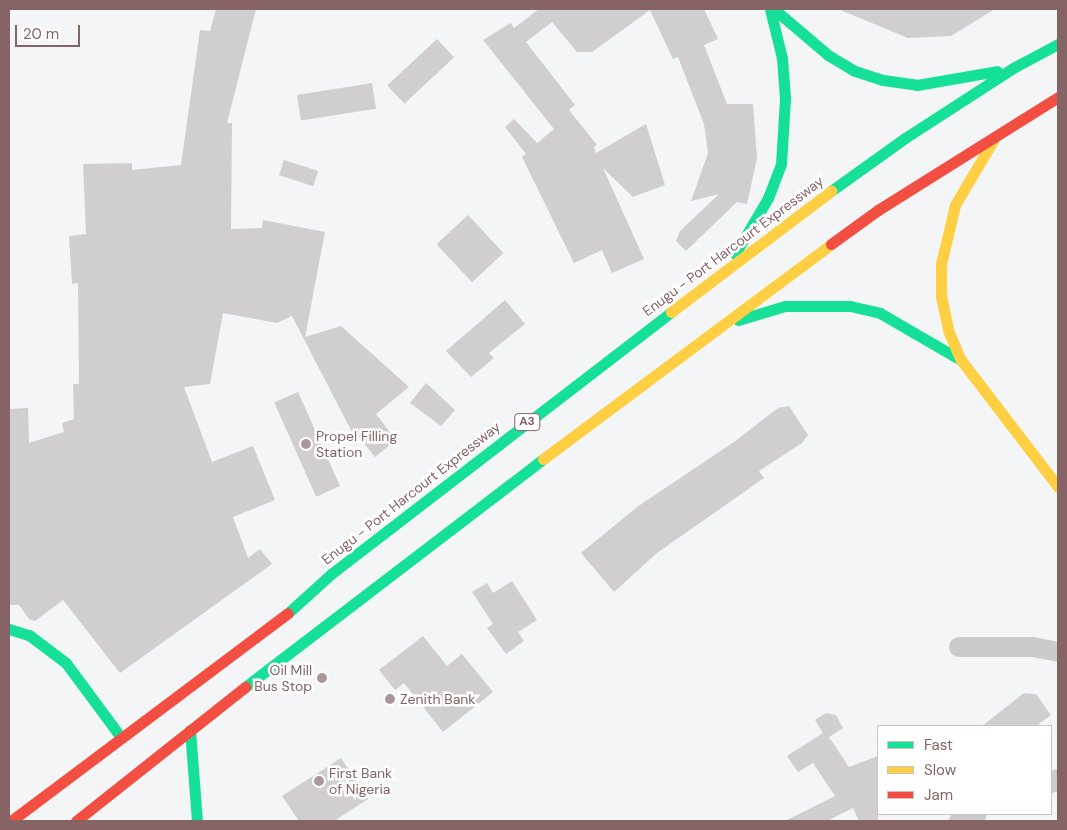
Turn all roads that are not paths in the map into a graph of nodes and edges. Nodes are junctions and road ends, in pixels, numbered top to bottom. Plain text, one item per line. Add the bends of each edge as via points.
1 (770, 9) edge
2 (774, 9) edge
3 (1058, 44) edge
4 (1013, 68) junction
5 (1058, 97) edge
6 (999, 132) junction
7 (726, 269) junction
8 (713, 329) junction
9 (961, 360) junction
10 (1058, 487) edge
11 (9, 628) edge
12 (959, 647) dead end
13 (1058, 652) edge
14 (190, 730) junction
15 (120, 736) junction
16 (974, 815) edge
17 (11, 821) edge
18 (76, 821) edge
19 (196, 821) edge
20 (959, 821) edge

1 - 7 main road via 782,58 785,98 781,164 768,198
2 - 4 main road via 828,55 856,71 883,80 917,85
3 - 4 main road, Enugu - Port Harcourt Expressway / A3
4 - 7 main road, Enugu - Port Harcourt Expressway / A3 via 898,144
5 - 6 main road
6 - 8 main road via 878,210
6 - 9 main road via 954,205 941,264 941,296 948,330
7 - 15 main road, Enugu - Port Harcourt Expressway / A3 via 331,574 277,622
8 - 9 main road via 785,306 850,306 880,313
8 - 14 main road
9 - 10 main road
11 - 15 main road via 29,634 66,663
12 - 13 street via 1004,645
14 - 18 main road
14 - 19 main road
15 - 17 main road, Enugu - Port Harcourt Expressway / A3
16 - 20 street

